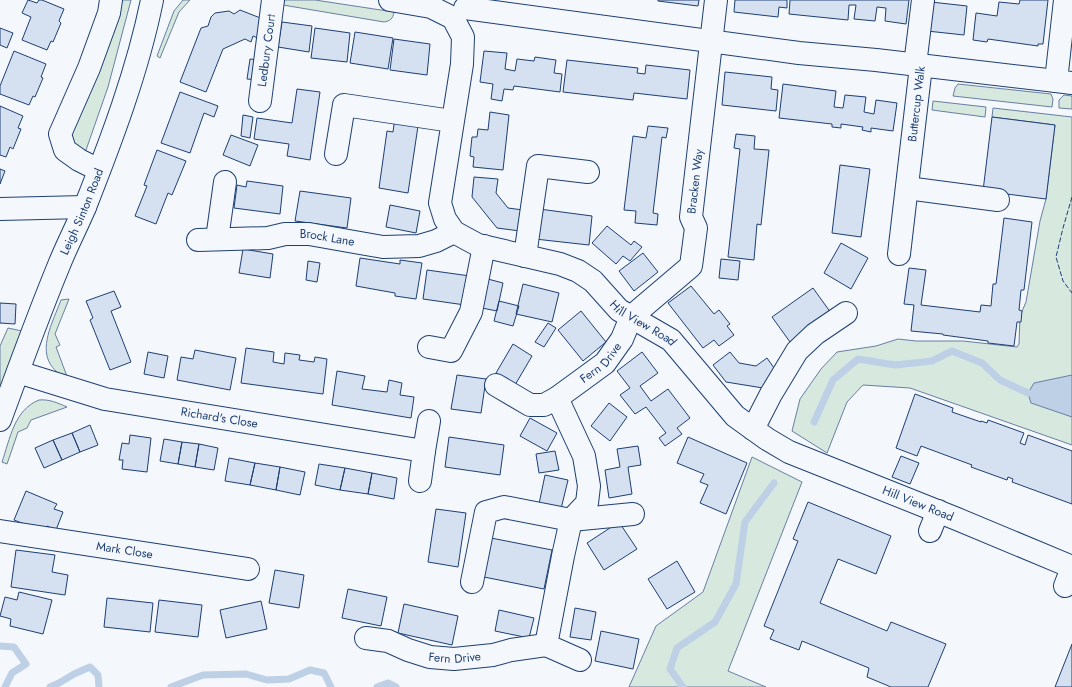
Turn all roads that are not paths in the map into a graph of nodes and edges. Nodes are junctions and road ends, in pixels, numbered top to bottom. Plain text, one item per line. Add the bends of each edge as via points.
1 (111, 0) edge
2 (152, 0) edge
3 (273, 0) edge
4 (390, 0) edge
5 (716, 0) edge
6 (1065, 0) edge
7 (922, 1) edge
8 (463, 9) edge
9 (711, 40) junction
10 (918, 66) junction
11 (1064, 82) edge
12 (260, 101) dead end
13 (452, 121) junction
14 (336, 154) dead end
15 (98, 170) junction
16 (588, 172) dead end
17 (225, 182) dead end
18 (907, 188) junction
19 (998, 200) dead end
20 (85, 207) junction
21 (0, 209) edge
22 (454, 232) junction
23 (484, 246) junction
24 (899, 254) dead end
25 (525, 256) junction
26 (846, 313) dead end
27 (631, 317) junction
28 (430, 347) dead end
29 (18, 372) junction
30 (496, 385) dead end
31 (557, 398) junction
32 (0, 420) edge
33 (429, 421) dead end
34 (753, 428) junction
35 (424, 451) junction
36 (420, 482) dead end
37 (938, 511) junction
38 (634, 514) dead end
39 (571, 520) junction
40 (0, 531) edge
41 (930, 531) dead end
42 (248, 569) dead end
43 (1070, 574) edge
44 (472, 582) dead end
45 (366, 638) dead end
46 (546, 645) junction
47 (580, 660) dead end

1 - 15 street via 109,13 89,68 60,134 64,150
2 - 15 street, Leigh Sinton Road via 136,62
3 - 12 street, Ledbury Court
4 - 8 street
5 - 9 street, Bracken Way
6 - 11 street
7 - 10 street
8 - 9 street
8 - 13 street via 462,61
9 - 10 street
9 - 27 street, Bracken Way via 691,217 696,228 691,266
10 - 11 street, Buttercup Walk
10 - 18 street, Buttercup Walk
13 - 14 street via 344,105
13 - 22 street via 440,203 445,218
15 - 20 street, Leigh Sinton Road
16 - 25 street via 538,166
17 - 22 street, Brock Lane via 208,239 309,234 390,247 419,246
18 - 19 street
18 - 24 street, Buttercup Walk
20 - 21 street
20 - 29 street, Leigh Sinton Road via 51,284
22 - 23 street, Hill View Road
23 - 25 street, Hill View Road
23 - 28 street via 471,312 451,351
25 - 27 street, Hill View Road via 578,271 593,281 619,310
26 - 34 street via 815,334 797,351
27 - 31 street, Fern Drive via 622,339 605,363
27 - 34 street, Hill View Road via 671,340 735,416
29 - 32 street, Leigh Sinton Road
29 - 35 street, Richard's Close via 105,399
30 - 31 street, Fern Drive via 530,405 544,405
31 - 39 street via 584,456 589,486 587,503
33 - 35 street
34 - 37 street, Hill View Road via 789,452
35 - 36 street
37 - 41 street
37 - 43 street, Hill View Road
38 - 39 street
39 - 44 street via 504,506 486,512
39 - 46 street
40 - 42 street, Mark Close
45 - 46 street, Fern Drive via 388,641 430,657 454,659
46 - 47 street

